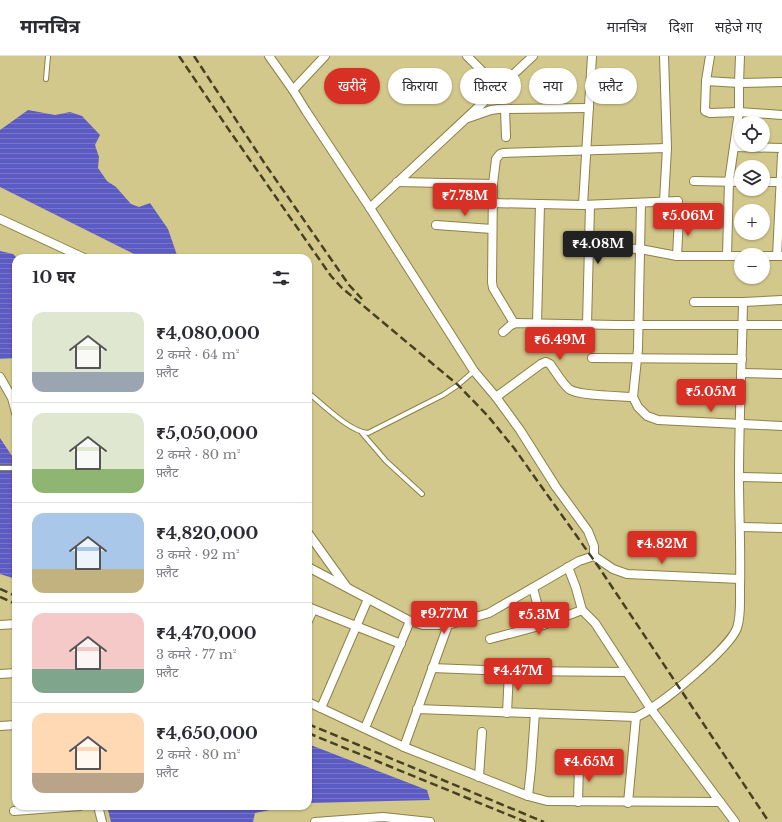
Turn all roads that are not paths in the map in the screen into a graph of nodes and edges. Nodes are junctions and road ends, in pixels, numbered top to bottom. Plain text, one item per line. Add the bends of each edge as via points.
1 (48, 56) edge
2 (269, 56) edge
3 (325, 56) edge
4 (467, 56) edge
5 (533, 56) edge
6 (592, 56) edge
7 (664, 56) edge
8 (710, 56) edge
9 (740, 56) edge
10 (479, 68) edge
11 (520, 68) edge
12 (46, 79) dead end
13 (706, 81) junction
14 (782, 82) edge
15 (738, 83) junction
16 (293, 90) junction
17 (481, 104) edge
18 (589, 108) junction
19 (505, 109) junction
20 (739, 112) junction
21 (782, 115) edge
22 (738, 116) edge
23 (466, 118) junction
24 (506, 137) dead end
25 (734, 147) edge
26 (667, 148) junction
27 (770, 148) edge
28 (782, 148) edge
29 (587, 151) junction
30 (782, 155) edge
31 (694, 181) dead end
32 (397, 182) junction
33 (729, 182) junction
34 (734, 182) edge
35 (770, 182) edge
36 (781, 182) junction
37 (493, 184) junction
38 (664, 201) junction
39 (678, 201) dead end
40 (641, 202) junction
41 (492, 204) junction
42 (540, 204) junction
43 (586, 205) junction
44 (370, 208) junction
45 (679, 217) dead end
46 (0, 219) edge
47 (780, 219) edge
48 (436, 224) dead end
49 (492, 229) junction
50 (589, 247) junction
51 (640, 249) junction
52 (75, 254) edge
53 (677, 256) junction
54 (727, 256) junction
55 (734, 256) edge
56 (779, 256) edge
57 (782, 300) edge
58 (694, 302) dead end
59 (743, 302) junction
60 (514, 323) junction
61 (538, 324) junction
62 (587, 325) junction
63 (638, 325) junction
64 (742, 325) junction
65 (782, 325) edge
66 (503, 332) dead end
67 (592, 358) dead end
68 (637, 358) junction
69 (742, 360) junction
70 (474, 371) junction
71 (741, 373) junction
72 (782, 374) edge
73 (0, 377) edge
74 (312, 396) edge
75 (496, 397) junction
76 (633, 397) junction
77 (12, 398) edge
78 (740, 425) junction
79 (782, 426) edge
80 (362, 433) junction
81 (0, 468) edge
82 (12, 468) edge
83 (739, 477) junction
84 (782, 478) edge
85 (422, 494) dead end
86 (740, 527) junction
87 (782, 528) edge
88 (312, 539) edge
89 (594, 556) junction
90 (568, 567) junction
91 (312, 569) edge
92 (740, 578) junction
93 (347, 588) junction
94 (533, 588) junction
95 (368, 599) junction
96 (312, 609) edge
97 (582, 610) junction
98 (410, 621) junction
99 (12, 624) edge
100 (543, 624) junction
101 (0, 625) edge
102 (448, 625) junction
103 (356, 626) junction
104 (490, 639) dead end
105 (400, 644) junction
106 (432, 668) junction
107 (508, 671) junction
108 (626, 672) junction
109 (12, 673) edge
110 (0, 674) edge
111 (312, 704) edge
112 (322, 708) junction
113 (651, 709) junction
114 (417, 710) junction
115 (507, 712) junction
116 (535, 713) junction
117 (636, 717) junction
118 (12, 725) edge
119 (0, 726) edge
120 (365, 728) junction
121 (482, 732) dead end
122 (404, 747) junction
123 (579, 764) dead end
124 (479, 777) junction
125 (528, 796) junction
126 (578, 802) junction
127 (720, 802) junction
128 (628, 803) junction
129 (27, 810) edge
130 (99, 810) edge
131 (14, 811) dead end
132 (102, 822) edge
133 (315, 822) edge
134 (333, 822) edge
135 (430, 822) edge
136 (735, 822) edge

1 - 12 lane
2 - 16 street
3 - 16 street
4 - 10 street
5 - 11 street
6 - 18 street
7 - 26 street
8 - 13 street
9 - 15 street
13 - 15 street
13 - 20 street via 705,111
14 - 15 street
15 - 20 street
16 - 44 street
17 - 23 street
18 - 19 street
18 - 29 street
19 - 23 street via 491,110
19 - 24 street
20 - 21 street
20 - 22 street
23 - 32 street
25 - 33 street
26 - 29 street
26 - 38 street
27 - 28 street
29 - 37 street via 500,154 496,159
29 - 43 street
30 - 36 street
31 - 33 street
32 - 37 street
32 - 44 street
33 - 34 street
33 - 54 street
35 - 36 street
36 - 47 street
37 - 41 street
38 - 39 street
38 - 40 street
40 - 43 street
40 - 51 street
41 - 42 street
41 - 49 street
42 - 43 street
42 - 61 street
43 - 50 street
44 - 70 street
45 - 53 street
46 - 52 street
47 - 56 street
48 - 49 street
49 - 60 street via 493,288
50 - 51 street
50 - 62 street
51 - 53 street
51 - 63 street
53 - 54 street
54 - 55 street
57 - 59 street
58 - 59 street
59 - 64 street
60 - 61 street
60 - 66 street
61 - 62 street
62 - 63 street
63 - 64 street
63 - 68 street
64 - 65 street
64 - 69 street
67 - 68 street
68 - 69 street
68 - 76 street
69 - 71 street
70 - 75 street
70 - 80 lane via 458,385 378,430 368,434
71 - 72 street
71 - 78 street
73 - 77 street
74 - 80 lane via 353,429
75 - 76 street via 546,362 570,390
75 - 89 street via 588,531 594,546
76 - 78 street via 647,416 658,420
78 - 79 street
78 - 83 street
80 - 85 lane via 386,461
81 - 82 lane
83 - 84 street
83 - 86 street
86 - 87 street
86 - 92 street
88 - 93 street
89 - 90 street
89 - 92 street via 613,569 627,574
90 - 94 street
90 - 97 street
91 - 93 street
92 - 113 street via 737,629 731,639 705,666
93 - 95 street
94 - 100 street
94 - 102 street via 489,613
95 - 98 street
95 - 103 street
96 - 103 street
97 - 100 street
97 - 108 street via 595,623
98 - 102 street
98 - 105 street
99 - 101 street
100 - 104 street
102 - 106 street
103 - 105 street
103 - 112 street
105 - 120 street
106 - 107 street
106 - 114 street
107 - 108 street
107 - 115 street
108 - 113 street
109 - 110 street
111 - 112 street
112 - 120 street
113 - 117 street
113 - 127 street
114 - 115 street
114 - 122 street
115 - 116 street
116 - 117 street
116 - 125 street
117 - 128 street
118 - 119 street
120 - 122 street
121 - 124 street
122 - 124 street
123 - 126 street
124 - 125 street
125 - 126 street via 547,801
126 - 128 street
127 - 128 street
127 - 136 street
129 - 131 street
130 - 132 street
133 - 134 street
134 - 135 street via 383,817

